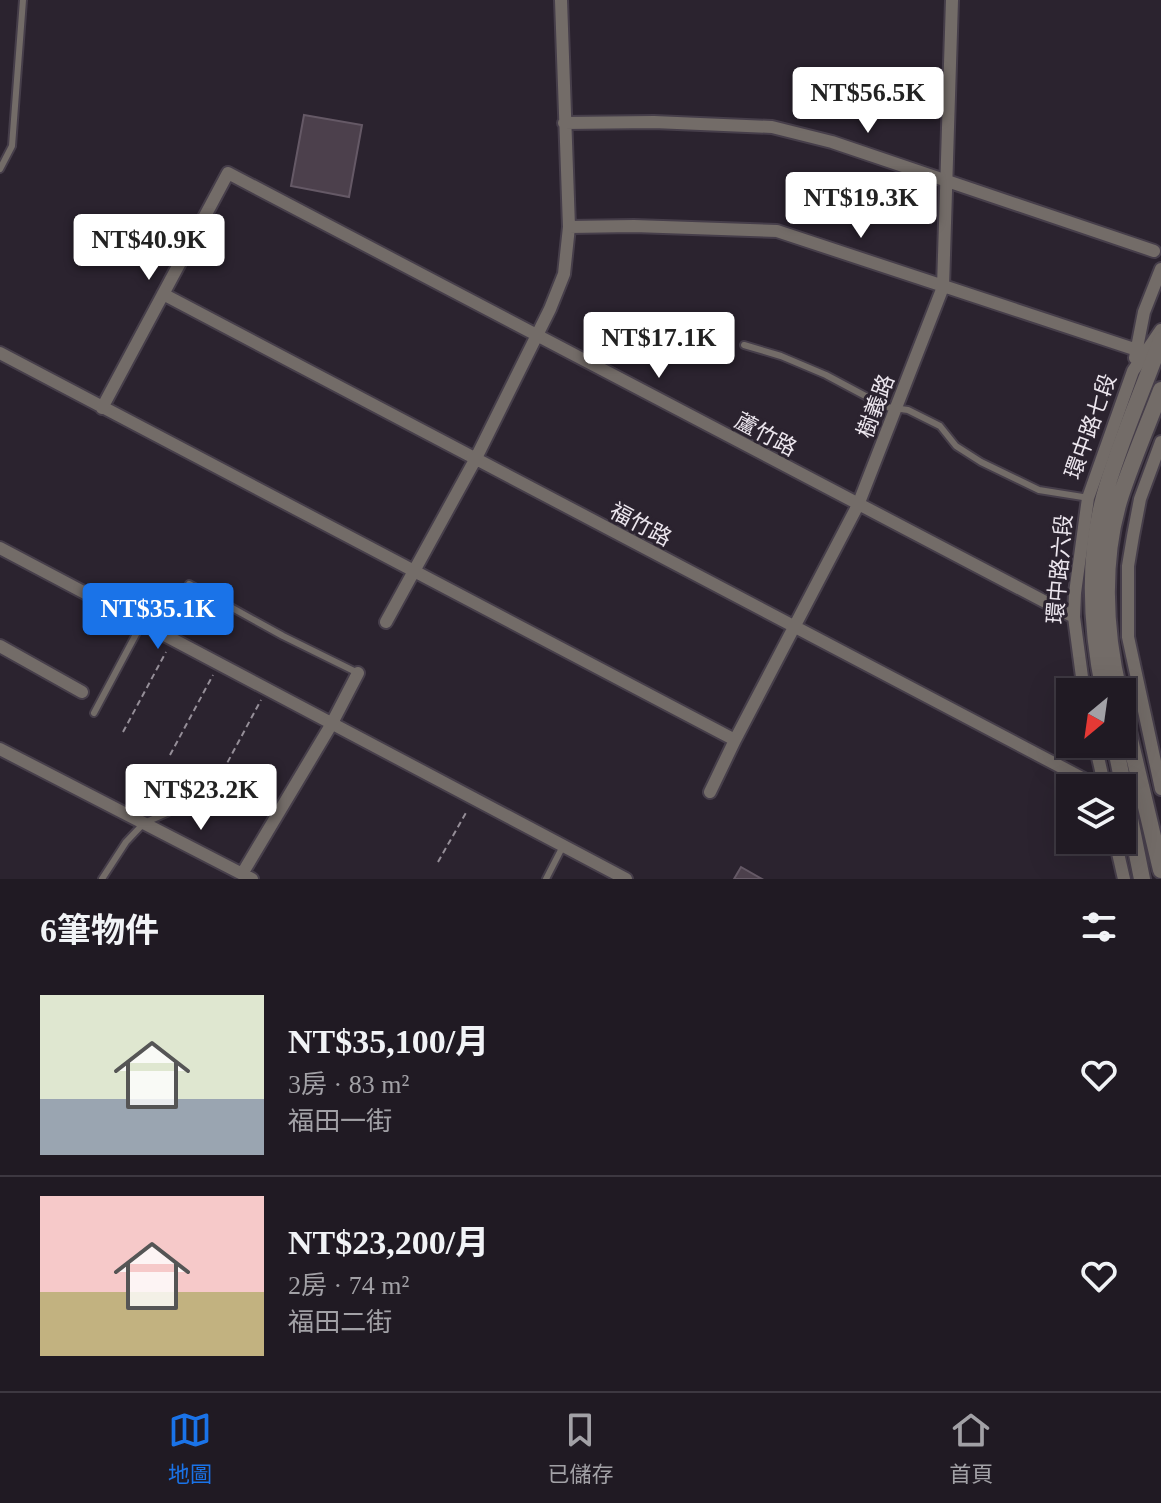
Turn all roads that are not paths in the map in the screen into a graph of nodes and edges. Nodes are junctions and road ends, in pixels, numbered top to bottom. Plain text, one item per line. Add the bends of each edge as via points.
1 (23, 0) edge
2 (561, 0) edge
3 (952, 0) edge
4 (564, 123) junction
5 (0, 169) edge
6 (948, 180) junction
7 (569, 227) junction
8 (1154, 251) dead end
9 (1161, 269) edge
10 (943, 287) junction
11 (163, 294) junction
12 (1161, 330) edge
13 (536, 336) junction
14 (1161, 340) edge
15 (744, 345) dead end
16 (1137, 350) junction
17 (0, 353) edge
18 (1133, 371) junction
19 (1161, 390) edge
20 (102, 408) junction
21 (896, 408) junction
22 (1161, 442) edge
23 (475, 460) junction
24 (1104, 497) junction
25 (1140, 499) junction
26 (858, 505) junction
27 (0, 548) edge
28 (415, 571) junction
29 (1074, 617) junction
30 (386, 622) dead end
31 (142, 623) junction
32 (795, 627) junction
33 (168, 636) junction
34 (0, 646) edge
35 (358, 673) joint
36 (1082, 678) edge
37 (1102, 678) edge
38 (1117, 678) edge
39 (82, 692) dead end
40 (94, 713) dead end
41 (331, 725) junction
42 (735, 740) junction
43 (0, 749) edge
44 (1118, 758) edge
45 (1134, 758) edge
46 (1076, 774) edge
47 (185, 786) dead end
48 (1161, 789) edge
49 (710, 792) dead end
50 (144, 823) junction
51 (563, 846) junction
52 (1118, 854) edge
53 (1161, 870) edge
54 (244, 877) edge
55 (102, 879) edge
56 (546, 879) edge
57 (626, 879) edge
58 (1124, 879) edge
59 (1142, 879) edge

1 - 5 lane via 12,146
2 - 4 street
3 - 6 street, 樹義路
4 - 6 street via 772,127
4 - 7 street
6 - 8 street
6 - 10 street, 樹義路
7 - 10 street via 777,231
7 - 13 street via 564,274
9 - 16 street via 1144,312
10 - 16 street
10 - 21 street, 樹義路
11 - 13 street, 蘆竹路 via 228,173
11 - 20 street
11 - 23 street, 福竹路
12 - 18 street, 環中路七段
13 - 23 street
13 - 26 street, 蘆竹路
14 - 24 street, 環中路七段
15 - 21 lane via 781,356
16 - 18 street
17 - 20 street
18 - 24 street, 環中路七段
19 - 24 street
20 - 28 street
21 - 24 lane via 940,426 956,446 1039,490
21 - 26 street, 樹義路
22 - 25 street
23 - 28 street
23 - 32 street, 福竹路
24 - 25 lane
24 - 29 street, 環中路六段
24 - 37 street, 環中路六段 via 1092,616
24 - 38 street via 1106,598
25 - 48 street via 1128,566 1128,637
26 - 29 street, 蘆竹路
26 - 32 street, 樹義路
27 - 31 street
28 - 30 street
28 - 42 street
29 - 36 street, 環中路六段
31 - 33 street
31 - 40 lane
32 - 42 street, 樹義路
32 - 46 street, 福竹路
33 - 35 lane via 189,584
33 - 41 street
34 - 39 street
35 - 41 street
41 - 51 street
41 - 54 street
42 - 49 street, 樹義路
43 - 50 street
44 - 59 street
45 - 53 street
47 - 50 lane via 167,813
50 - 54 street
50 - 55 lane
51 - 56 lane
51 - 57 street
52 - 58 street

